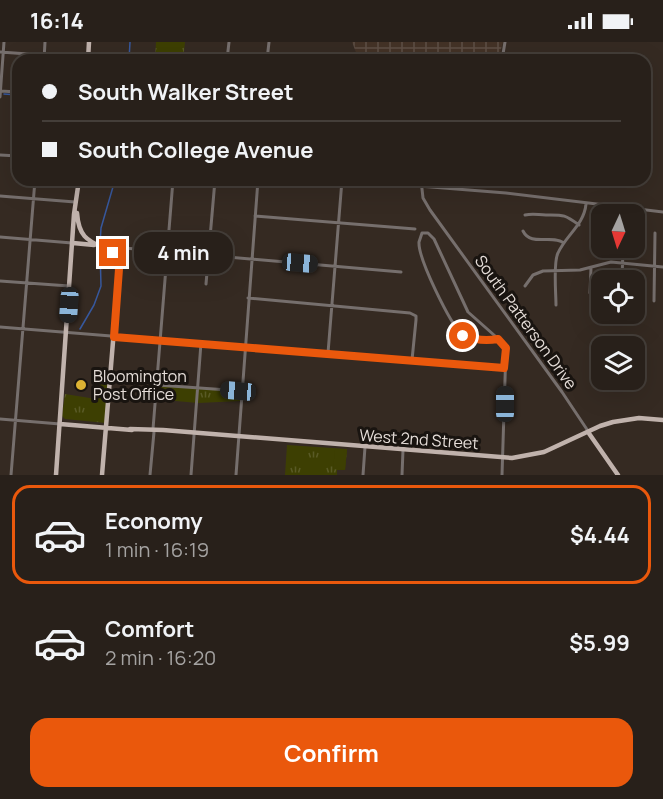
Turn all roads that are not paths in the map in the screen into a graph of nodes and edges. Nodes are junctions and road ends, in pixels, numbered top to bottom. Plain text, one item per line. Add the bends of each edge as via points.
1 (4, 42) edge
2 (2, 52) edge
3 (0, 91) edge
4 (0, 97) edge
5 (34, 186) edge
6 (78, 186) edge
7 (172, 186) edge
8 (215, 186) edge
9 (258, 186) edge
10 (342, 186) edge
11 (410, 186) edge
12 (457, 186) edge
13 (421, 187) junction
14 (457, 189) junction
15 (0, 196) edge
16 (33, 199) junction
17 (586, 204) junction
18 (77, 205) junction
19 (663, 212) edge
20 (525, 215) dead end
21 (255, 216) junction
22 (339, 223) junction
23 (579, 225) junction
24 (415, 229) dead end
25 (523, 231) dead end
26 (655, 233) dead end
27 (0, 237) edge
28 (30, 240) junction
29 (564, 243) junction
30 (93, 244) junction
31 (73, 245) junction
32 (124, 248) junction
33 (167, 252) junction
34 (113, 253) junction
35 (209, 256) junction
36 (623, 258) edge
37 (251, 259) junction
38 (623, 263) junction
39 (335, 266) junction
40 (654, 267) junction
41 (663, 267) edge
42 (591, 268) junction
43 (119, 269) junction
44 (555, 270) junction
45 (623, 270) edge
46 (401, 272) dead end
47 (0, 281) edge
48 (26, 283) junction
49 (206, 285) dead end
50 (70, 286) junction
51 (525, 286) dead end
52 (590, 293) dead end
53 (248, 298) junction
54 (654, 301) dead end
55 (556, 305) dead end
56 (332, 306) junction
57 (0, 327) edge
58 (22, 329) junction
59 (67, 332) junction
60 (114, 337) junction
61 (498, 339) junction
62 (160, 340) junction
63 (201, 343) junction
64 (244, 346) junction
65 (328, 353) junction
66 (412, 360) junction
67 (504, 368) junction
68 (157, 385) junction
69 (197, 388) junction
70 (242, 391) junction
71 (0, 419) edge
72 (663, 420) edge
73 (16, 421) junction
74 (60, 424) junction
75 (106, 428) junction
76 (154, 431) junction
77 (588, 432) junction
78 (194, 434) junction
79 (239, 437) junction
80 (365, 447) junction
81 (403, 450) junction
82 (503, 458) junction
83 (11, 475) edge
84 (56, 475) edge
85 (102, 475) edge
86 (150, 475) edge
87 (191, 475) edge
88 (236, 475) edge
89 (363, 475) edge
90 (402, 475) edge
91 (502, 475) edge
92 (618, 475) edge

1 - 2 street
2 - 3 street
3 - 4 street
5 - 16 street
6 - 18 main road
7 - 33 street
8 - 35 street
9 - 21 street
10 - 22 street
11 - 13 street
12 - 14 street
13 - 14 street
13 - 77 street, South Patterson Drive via 430,210
14 - 17 street
15 - 16 street
16 - 18 street
16 - 28 street
17 - 19 street
17 - 23 street
18 - 30 main road via 79,230
18 - 31 main road
20 - 23 street via 560,214
21 - 22 street
21 - 37 street
22 - 24 street
22 - 39 street
23 - 29 street
25 - 29 street via 532,240
26 - 40 street
27 - 28 street
28 - 31 street
28 - 48 street
29 - 44 street via 556,256
30 - 31 main road
30 - 34 main road
31 - 50 main road
32 - 33 street
32 - 34 street
32 - 43 street
33 - 35 street
33 - 62 street
34 - 43 main road
35 - 37 street
35 - 49 street
36 - 38 street
37 - 39 street
37 - 53 street
38 - 40 street
38 - 42 street
38 - 45 street
39 - 46 street
39 - 56 street
40 - 41 street
40 - 54 street
42 - 44 street
42 - 52 street
43 - 60 main road
44 - 51 street via 536,273
44 - 55 street
47 - 48 street
48 - 50 street
48 - 58 street
50 - 59 main road
53 - 56 street
53 - 64 street
56 - 65 street
56 - 66 street via 416,316
57 - 58 street
58 - 59 street
58 - 73 street
59 - 60 street
59 - 74 main road
60 - 62 street
60 - 75 main road
61 - 61 street via 468,312 434,239 422,233 419,244 423,262 463,336
61 - 67 street via 506,348
62 - 63 street
62 - 68 street
63 - 64 street
63 - 69 street
64 - 65 street
64 - 70 street
65 - 66 street
66 - 67 street
67 - 82 street
68 - 69 street
68 - 76 street
69 - 70 street
69 - 78 street
70 - 79 street
71 - 73 street
72 - 77 main road, West 2nd Street via 628,419
73 - 74 street
73 - 83 street
74 - 75 main road, West 2nd Street
74 - 84 main road
75 - 76 main road, West 2nd Street
75 - 85 main road
76 - 78 main road, West 2nd Street
76 - 86 street
77 - 82 main road, West 2nd Street via 533,455
77 - 92 main road, South Patterson Drive
78 - 79 main road, West 2nd Street
78 - 87 street
79 - 80 main road, West 2nd Street
79 - 88 street
80 - 81 main road, West 2nd Street
80 - 89 street
81 - 82 main road, West 2nd Street
81 - 90 street
82 - 91 street

